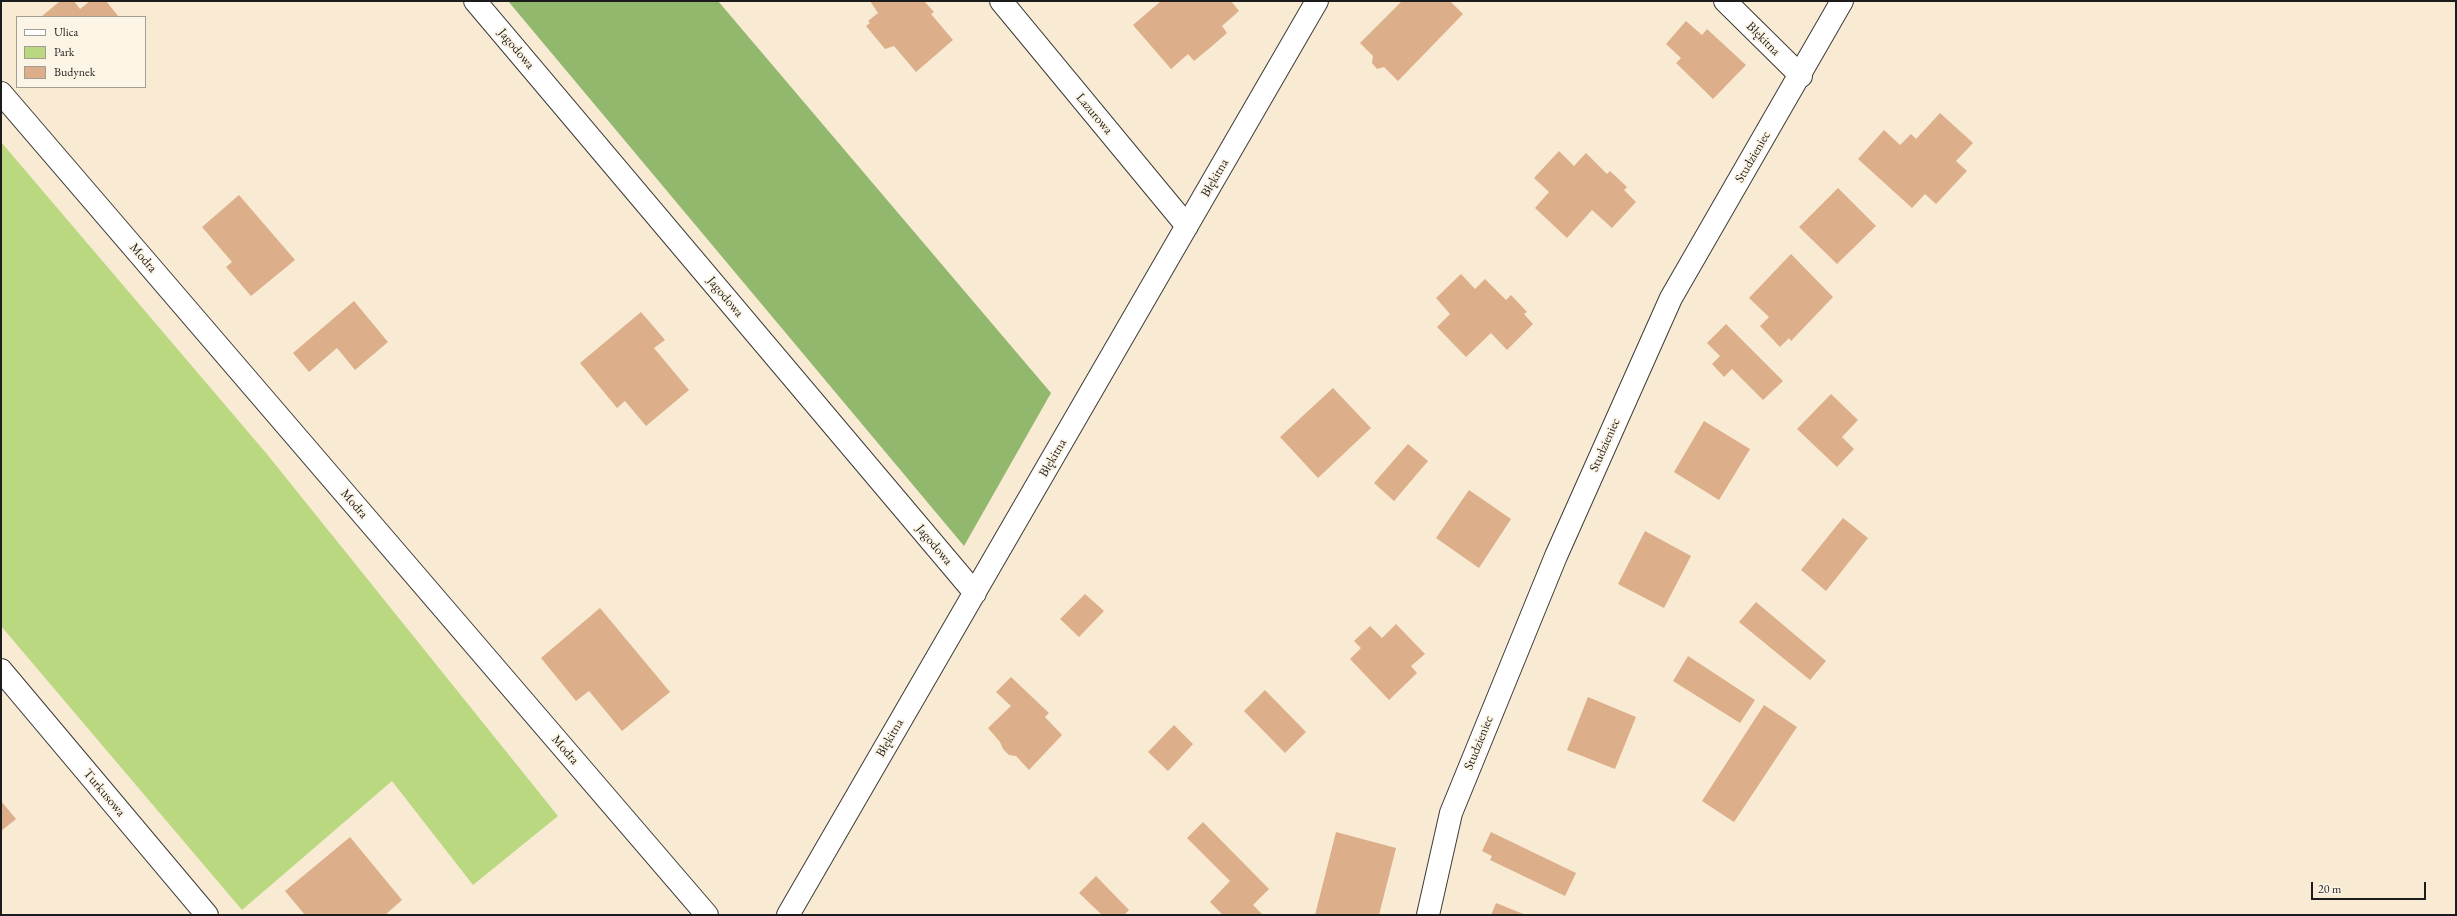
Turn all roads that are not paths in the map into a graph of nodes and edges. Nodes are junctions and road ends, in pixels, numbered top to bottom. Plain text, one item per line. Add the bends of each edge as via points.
1 (475, 1) edge
2 (1001, 1) edge
3 (1317, 1) edge
4 (1725, 1) edge
5 (1842, 1) edge
6 (1801, 76) junction
7 (1, 94) edge
8 (1187, 226) junction
9 (975, 593) junction
10 (1, 670) edge
11 (208, 915) edge
12 (707, 915) edge
13 (788, 915) edge
14 (1428, 915) edge

1 - 9 street, Jagodowa
2 - 8 street, Lazurowa
3 - 8 street, Błękitna
4 - 6 street, Błękitna
5 - 6 street, Studzieniec
6 - 14 street, Studzieniec via 1671,298 1610,434 1556,556 1451,813
7 - 12 street, Modra
8 - 9 street, Błękitna
9 - 13 street, Błękitna
10 - 11 street, Turkusowa

